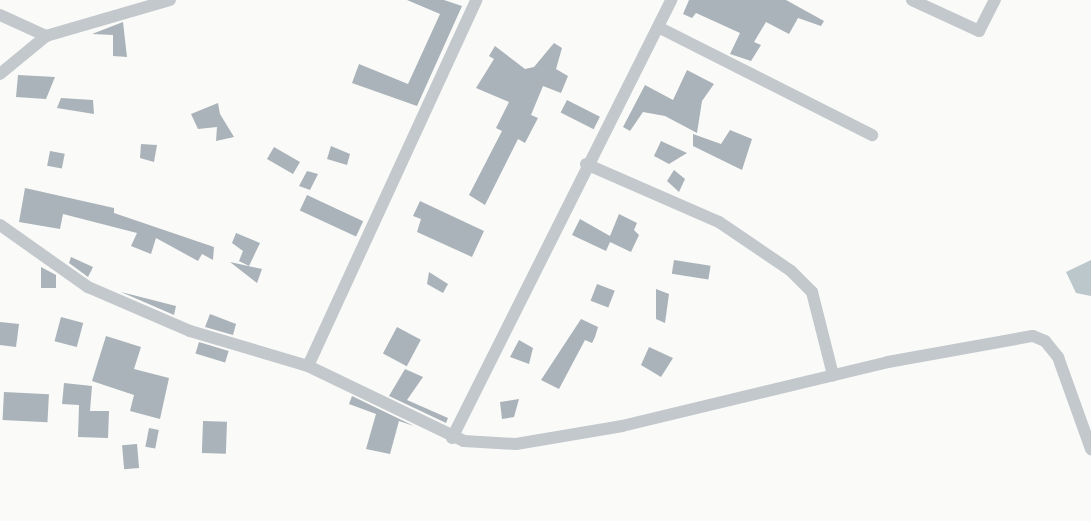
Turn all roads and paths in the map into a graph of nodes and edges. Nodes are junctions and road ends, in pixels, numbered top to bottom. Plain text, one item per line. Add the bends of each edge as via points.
1 (170, 0) edge
2 (476, 0) edge
3 (671, 0) edge
4 (912, 0) edge
5 (995, 0) edge
6 (0, 15) edge
7 (658, 27) junction
8 (46, 36) junction
9 (0, 74) edge
10 (872, 135) dead end
11 (586, 164) junction
12 (0, 225) edge
13 (308, 366) junction
14 (833, 375) junction
15 (452, 438) junction
16 (1091, 449) edge

1 - 8 street
2 - 13 street
3 - 7 street
4 - 5 street via 979,31
6 - 8 street
7 - 10 street
7 - 11 street
8 - 9 street
11 - 14 street via 719,222 791,271 812,292
11 - 15 street
12 - 13 street via 88,287 190,331
13 - 15 street
14 - 15 street via 622,426 516,444
14 - 16 street via 1033,336 1045,341 1058,357

